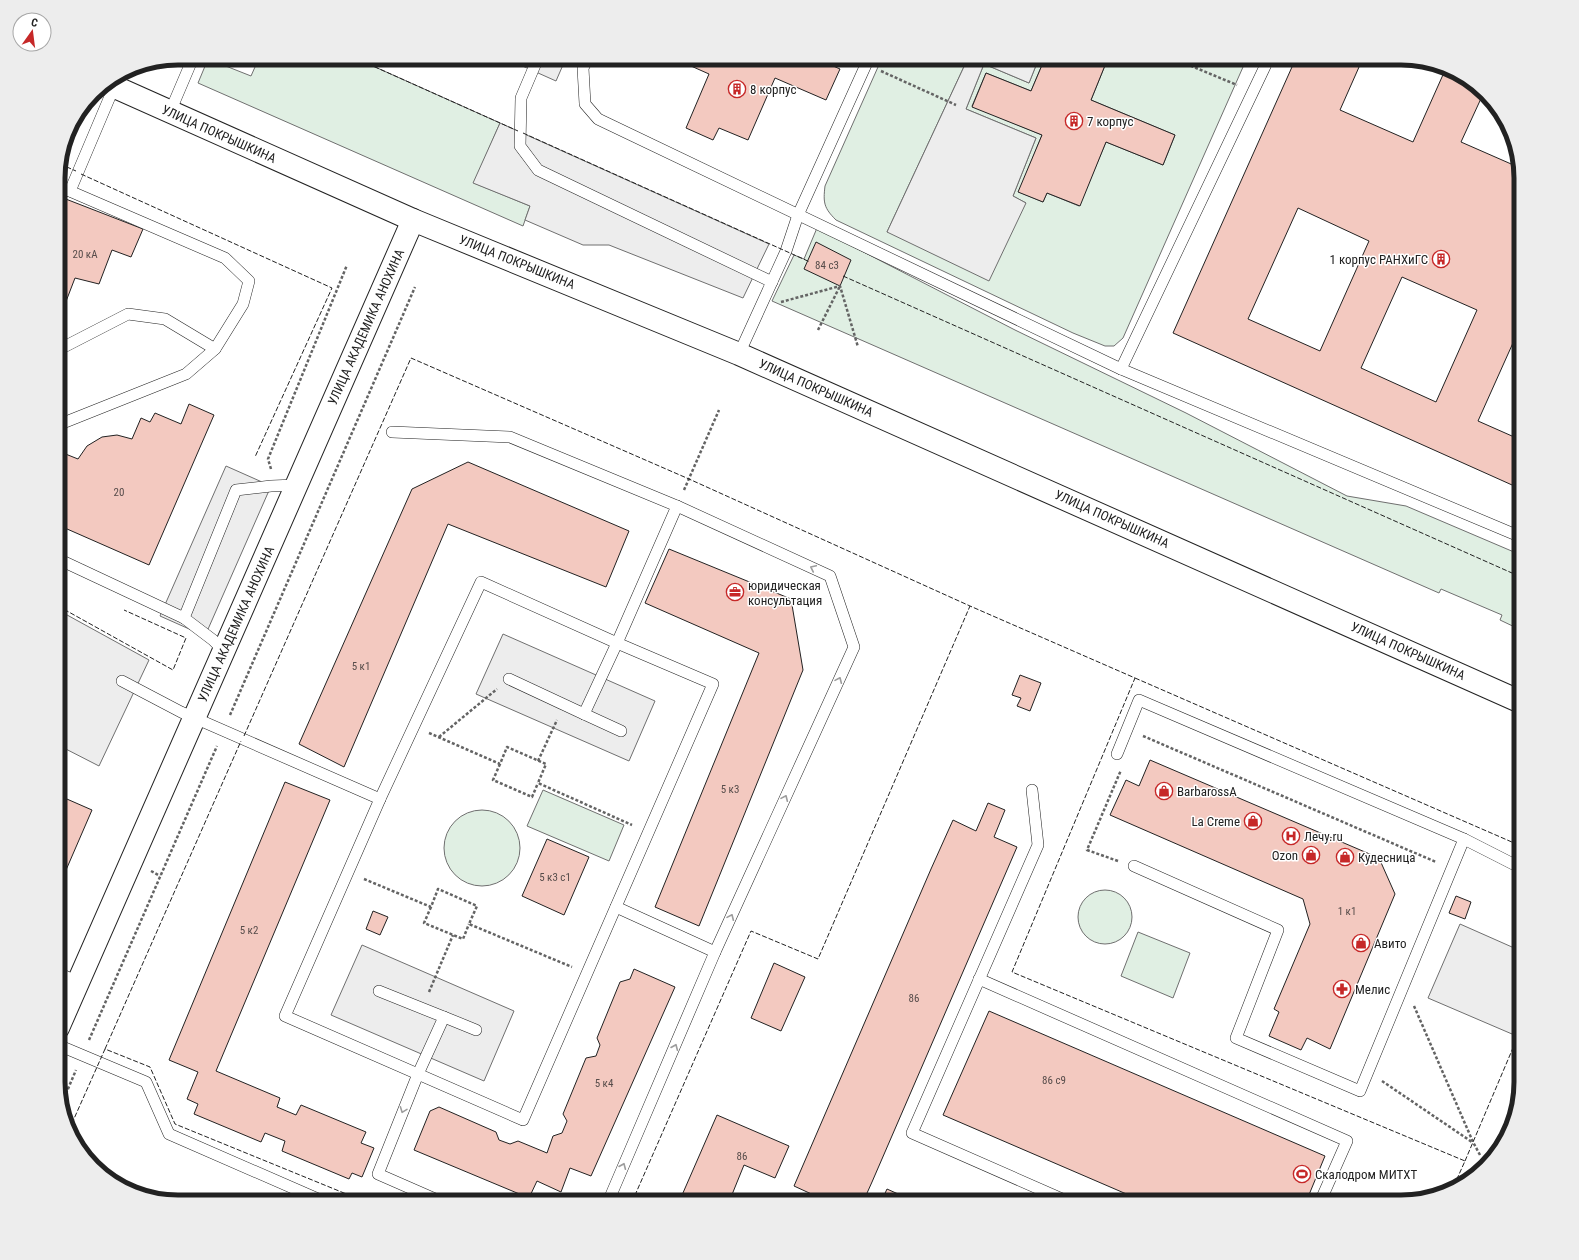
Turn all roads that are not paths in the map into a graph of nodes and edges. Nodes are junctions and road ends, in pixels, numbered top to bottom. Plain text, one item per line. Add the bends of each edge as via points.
1 (190, 65) edge
2 (535, 65) edge
3 (584, 65) edge
4 (866, 65) edge
5 (1265, 65) edge
6 (112, 86) edge
7 (109, 88) edge
8 (170, 112) junction
9 (65, 189) edge
10 (70, 191) junction
11 (798, 215) junction
12 (413, 220) junction
13 (772, 282) junction
14 (65, 346) edge
15 (214, 349) junction
16 (739, 354) junction
17 (1121, 369) junction
18 (65, 422) edge
19 (392, 432) dead end
20 (296, 485) junction
21 (677, 506) junction
22 (1514, 534) edge
23 (65, 563) edge
24 (184, 618) junction
25 (617, 643) junction
26 (224, 651) junction
27 (509, 679) road end
28 (122, 681) dead end
29 (1514, 699) edge
30 (584, 714) junction
31 (195, 717) junction
32 (621, 731) dead end
33 (1117, 754) dead end
34 (1032, 790) dead end
35 (380, 800) junction
36 (1464, 839) junction
37 (1514, 864) edge
38 (1134, 866) road end
39 (616, 907) junction
40 (715, 952) junction
41 (65, 976) edge
42 (979, 979) junction
43 (78, 982) junction
44 (379, 991) dead end
45 (65, 1012) edge
46 (444, 1016) junction
47 (476, 1030) dead end
48 (65, 1048) edge
49 (418, 1074) junction
50 (308, 1195) edge
51 (426, 1195) edge
52 (611, 1195) edge
53 (1053, 1195) edge
54 (1323, 1195) edge

1 - 8 lane
2 - 13 lane via 522,98 520,146 538,170
3 - 11 lane via 585,104 598,119
4 - 11 lane
5 - 17 lane
6 - 8 main road, УЛИЦА ПОКРЫШКИНА
7 - 10 lane
8 - 12 main road, УЛИЦА ПОКРЫШКИНА
9 - 10 lane
10 - 15 lane via 224,258 248,281 243,304
11 - 13 lane
11 - 17 lane
12 - 16 main road, УЛИЦА ПОКРЫШКИНА
12 - 20 main road, УЛИЦА АКАДЕМИКА АНОХИНА
13 - 16 lane
14 - 15 lane via 128,314 165,319
15 - 18 lane via 186,374
16 - 29 main road, УЛИЦА ПОКРЫШКИНА
17 - 22 lane
19 - 21 lane via 510,437
20 - 24 lane via 236,490
20 - 26 main road, УЛИЦА АКАДЕМИКА АНОХИНА
21 - 25 lane
40 -> 21 lane via 854,648 830,576
23 - 24 lane
24 - 26 lane
25 - 30 lane
25 - 35 lane via 481,582
25 - 39 lane via 713,684
26 - 31 main road, УЛИЦА АКАДЕМИКА АНОХИНА
27 - 30 lane
28 - 31 lane
30 - 32 lane
31 - 35 lane
31 - 43 main road, УЛИЦА АКАДЕМИКА АНОХИНА
33 - 36 lane via 1139,700
34 - 42 lane via 1038,845
35 - 49 lane via 285,1016
36 - 37 lane
36 - 38 lane via 1360,1091 1236,1038 1278,930
39 - 40 lane
39 - 49 lane via 523,1120
52 -> 40 lane
41 - 43 lane
42 - 53 lane via 912,1133
42 - 54 lane via 1347,1141
43 - 45 main road, УЛИЦА АКАДЕМИКА АНОХИНА
44 - 46 lane
46 - 47 lane
46 - 49 lane
48 - 50 lane via 146,1082 169,1134
49 -> 51 lane via 378,1174

